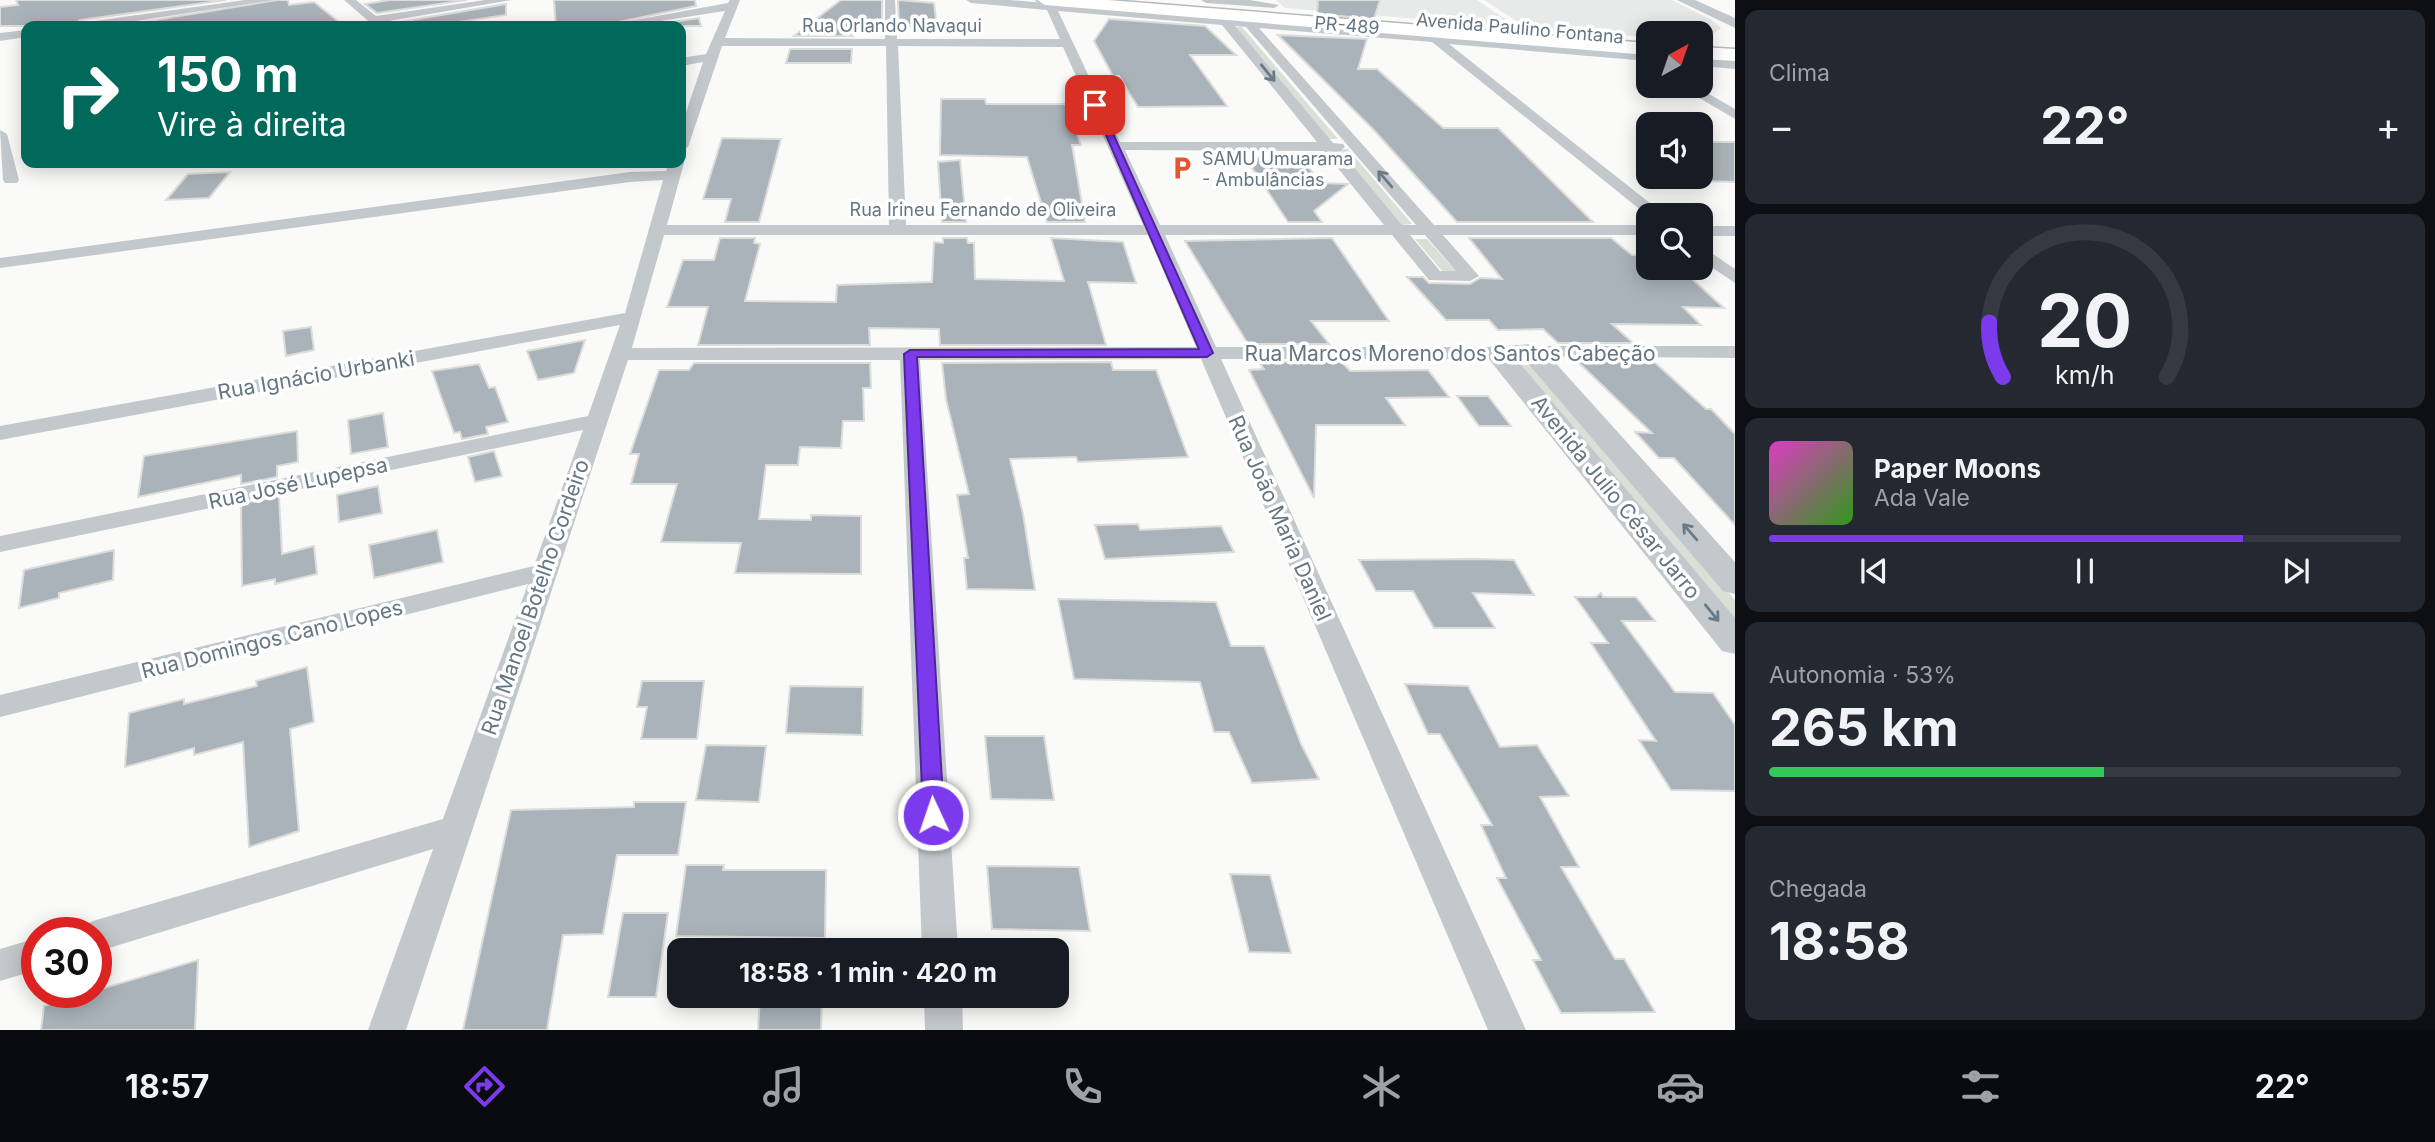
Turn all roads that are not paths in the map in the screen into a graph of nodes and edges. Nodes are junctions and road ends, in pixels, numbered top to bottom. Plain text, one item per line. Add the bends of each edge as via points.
1 (161, 0) edge
2 (270, 0) edge
3 (349, 0) edge
4 (507, 0) edge
5 (890, 0) edge
6 (971, 0) edge
7 (1125, 0) edge
8 (1206, 0) edge
9 (1684, 0) edge
10 (734, 3) edge
11 (1048, 3) edge
12 (1274, 6) edge
13 (170, 14) junction
14 (1224, 20) junction
15 (118, 21) edge
16 (175, 21) edge
17 (375, 21) edge
18 (388, 21) edge
19 (635, 21) edge
20 (1248, 22) junction
21 (1735, 24) edge
22 (21, 35) edge
23 (0, 37) edge
24 (1434, 38) junction
25 (717, 42) junction
26 (891, 43) junction
27 (1067, 43) junction
28 (1713, 45) edge
29 (1735, 46) edge
30 (1636, 50) edge
31 (1636, 50) edge
32 (1636, 50) edge
33 (1713, 54) edge
34 (1735, 55) edge
35 (711, 57) junction
36 (686, 61) edge
37 (1713, 62) edge
38 (1735, 65) edge
39 (1706, 98) edge
40 (687, 108) edge
41 (1735, 115) edge
42 (0, 134) edge
43 (1115, 146) junction
44 (1328, 147) junction
45 (1357, 147) junction
46 (674, 169) edge
47 (11, 180) dead end
48 (1642, 203) edge
49 (655, 230) junction
50 (898, 230) junction
51 (1154, 230) junction
52 (1395, 230) junction
53 (1430, 230) junction
54 (1636, 230) edge
55 (1713, 230) edge
56 (1735, 230) edge
57 (1713, 261) edge
58 (0, 263) edge
59 (1735, 278) edge
60 (633, 317) junction
61 (1497, 352) junction
62 (1532, 352) junction
63 (1735, 352) edge
64 (1207, 353) junction
65 (619, 354) junction
66 (910, 354) junction
67 (595, 421) junction
68 (0, 433) edge
69 (0, 544) edge
70 (543, 572) junction
71 (1735, 583) edge
72 (1735, 642) edge
73 (0, 706) edge
74 (456, 829) junction
75 (112, 931) edge
76 (939, 938) edge
77 (21, 959) edge
78 (0, 965) edge
79 (943, 1008) edge
80 (387, 1030) edge
81 (944, 1030) edge
82 (1507, 1030) edge

1 - 13 street
2 - 13 street
3 - 17 street
4 - 18 street
5 - 26 street
6 - 11 street, Avenida Paulino Fontana
7 - 12 main road, PR-489 / PR-489
8 - 12 street
9 - 21 street
10 - 19 street
10 - 25 street
11 - 14 street, Avenida Paulino Fontana
11 - 27 street, Rua João Maria Daniel
11 - 30 main road, PR-489 / PR-489
12 - 31 main road, PR-489 / PR-489
13 - 15 street
13 - 16 street
14 - 20 street, Avenida Paulino Fontana
14 -> 44 street
20 - 24 street, Avenida Paulino Fontana
20 - 45 street
22 - 23 street
24 - 32 street, Avenida Paulino Fontana
24 - 48 street
25 - 26 street, Rua Orlando Navaqui
25 - 35 street
26 - 27 street, Rua Orlando Navaqui
26 - 50 street
27 - 43 street, Rua João Maria Daniel
28 - 29 main road
33 - 34 main road
35 - 36 street
35 - 40 street
37 - 38 street
39 - 41 street
42 - 47 street
43 - 44 street
43 - 51 street, Rua João Maria Daniel
44 - 45 street
44 - 52 street
53 -> 45 street
46 - 49 street, Rua Manoel Botelho Cordeiro
46 - 58 street
49 - 50 street, Rua Irineu Fernando de Oliveira
49 - 60 street, Rua Manoel Botelho Cordeiro
50 - 51 street, Rua Irineu Fernando de Oliveira
51 - 52 street, Rua Irineu Fernando de Oliveira
51 - 64 street, Rua João Maria Daniel
52 - 53 street, Rua Irineu Fernando de Oliveira
52 - 53 street via 1435,276 1470,276
53 - 54 street
55 - 56 street
57 - 59 street
60 - 65 street, Rua Manoel Botelho Cordeiro
60 - 68 street, Rua Ignácio Urbanki
61 - 62 street, Rua Marcos Moreno dos Santos Cabeção
61 - 64 street, Rua Marcos Moreno dos Santos Cabeção
61 -> 72 street, Avenida Julio César Jarro
62 - 63 street, Rua Marcos Moreno dos Santos Cabeção
71 -> 62 street, Avenida Julio César Jarro
64 - 66 street, Rua Marcos Moreno dos Santos Cabeção
64 - 82 street, Rua João Maria Daniel
65 - 66 street, Rua Marcos Moreno dos Santos Cabeção
65 - 67 street, Rua Manoel Botelho Cordeiro
66 - 76 street
67 - 69 street, Rua José Lupepsa
67 - 70 street, Rua Manoel Botelho Cordeiro
70 - 73 street, Rua Domingos Cano Lopes
70 - 74 street, Rua Manoel Botelho Cordeiro
74 - 75 street
74 - 80 street, Rua Manoel Botelho Cordeiro
77 - 78 street
79 - 81 street

